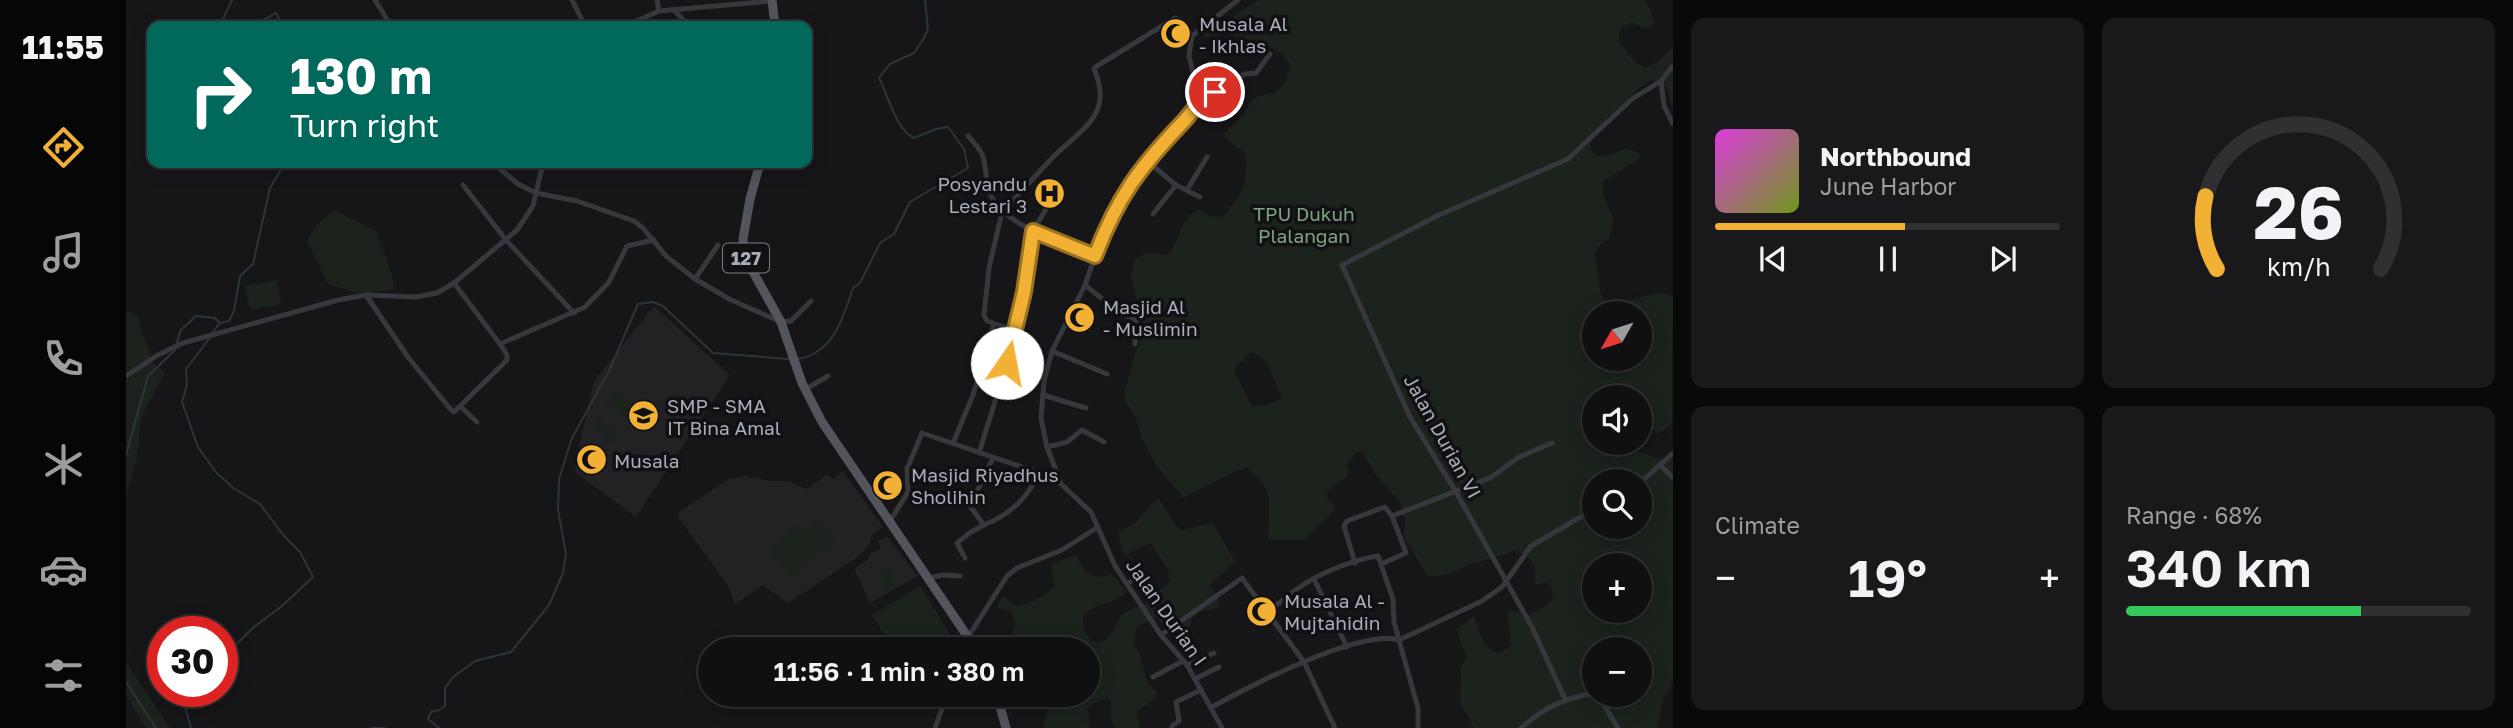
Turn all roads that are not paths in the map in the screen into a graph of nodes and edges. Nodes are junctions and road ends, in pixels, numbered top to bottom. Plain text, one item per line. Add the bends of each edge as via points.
1 (375, 0) edge
2 (572, 0) edge
3 (657, 0) edge
4 (1238, 0) edge
5 (773, 1) edge
6 (707, 3) edge
7 (674, 10) junction
8 (659, 11) junction
9 (388, 21) edge
10 (583, 21) edge
11 (636, 21) edge
12 (685, 21) edge
13 (775, 21) edge
14 (1192, 36) junction
15 (1270, 54) dead end
16 (1673, 66) edge
17 (1661, 81) junction
18 (1200, 100) junction
19 (1673, 124) edge
20 (968, 135) dead end
21 (1207, 157) dead end
22 (1147, 161) junction
23 (499, 168) edge
24 (542, 168) edge
25 (759, 168) edge
26 (1176, 185) junction
27 (463, 186) dead end
28 (1187, 190) junction
29 (536, 193) junction
30 (1200, 197) dead end
31 (1049, 204) dead end
32 (1002, 212) junction
33 (1153, 214) dead end
34 (1033, 231) junction
35 (506, 240) junction
36 (654, 240) junction
37 (718, 245) dead end
38 (1095, 256) junction
39 (695, 279) junction
40 (454, 283) junction
41 (1085, 285) junction
42 (366, 295) junction
43 (811, 301) dead end
44 (574, 313) junction
45 (781, 322) junction
46 (994, 324) junction
47 (1014, 330) junction
48 (500, 344) junction
49 (1135, 344) dead end
50 (1052, 351) junction
51 (1107, 374) dead end
52 (126, 376) edge
53 (828, 376) dead end
54 (804, 390) junction
55 (1042, 395) junction
56 (461, 407) junction
57 (1086, 408) dead end
58 (477, 422) dead end
59 (1104, 442) dead end
60 (953, 443) junction
61 (1552, 443) dead end
62 (1047, 447) junction
63 (979, 453) junction
64 (1673, 453) edge
65 (993, 458) junction
66 (1660, 465) junction
67 (1652, 472) edge
68 (1040, 473) junction
69 (1673, 478) edge
70 (1061, 484) junction
71 (1456, 492) junction
72 (1392, 516) junction
73 (1582, 516) edge
74 (890, 521) junction
75 (984, 525) junction
76 (1098, 527) junction
77 (965, 558) dead end
78 (1355, 563) junction
79 (1381, 564) junction
80 (1143, 573) dead end
81 (960, 576) dead end
82 (1317, 577) junction
83 (928, 578) junction
84 (1506, 581) junction
85 (1127, 584) junction
86 (1267, 612) junction
87 (1161, 635) junction
88 (968, 637) joint
89 (1399, 640) junction
90 (1347, 647) junction
91 (1214, 653) dead end
92 (1304, 662) junction
93 (1185, 663) junction
94 (1219, 667) dead end
95 (1153, 677) dead end
96 (1195, 679) junction
97 (1201, 690) junction
98 (1582, 696) edge
99 (1565, 699) junction
100 (943, 707) edge
101 (1001, 707) edge
102 (1212, 707) junction
103 (1604, 707) edge
104 (1172, 726) dead end
105 (935, 728) edge
106 (1006, 728) edge
107 (1222, 728) edge
108 (1335, 728) edge
109 (1418, 728) edge
110 (1521, 728) edge
111 (1618, 728) edge

1 - 9 street
2 - 10 street
3 - 8 street
4 - 14 street
5 - 6 street
5 - 13 main road
6 - 7 street
7 - 8 street
7 - 12 street
8 - 11 street
14 - 18 street via 1189,55
14 - 32 street via 1175,18 1097,66 1100,96 1090,125
15 - 18 street via 1255,73 1244,74 1226,89
16 - 17 street
17 - 19 street via 1664,106
17 - 71 street, Jalan Durian VI via 1632,99 1563,162 1439,215 1342,265 1410,417
18 - 22 street
20 - 32 street via 983,155 991,197
21 - 28 street
22 - 26 street
22 - 38 street via 1123,193
23 - 29 street
24 - 29 street
25 - 45 main road, 127 via 743,246 748,264
26 - 28 street
26 - 33 street
27 - 35 street
28 - 30 street
29 - 35 street via 526,218
29 - 36 street via 625,216
31 - 34 street
32 - 34 street
32 - 46 street via 984,315
34 - 38 street
34 - 47 street
35 - 40 street
35 - 44 street
36 - 39 street
36 - 44 street via 627,246 609,282
37 - 39 street
38 - 41 street
39 - 45 street
40 - 42 street via 424,296
40 - 48 street
41 - 49 street via 1137,321
41 - 50 street
42 - 52 street via 183,343
42 - 56 street via 452,411
43 - 45 street via 791,321
44 - 48 street
45 - 54 main road, 127
46 - 47 street
46 - 60 street
47 - 63 street
48 - 56 street via 507,360
50 - 51 street
50 - 55 street
53 - 54 street
54 - 74 main road, 127
55 - 57 street
55 - 62 street
56 - 58 street
59 - 62 street via 1082,430 1073,439
60 - 63 street
60 - 74 street via 922,433 906,469 908,492
61 - 71 street
62 - 70 street
63 - 65 street
64 - 66 street
65 - 68 street
65 - 75 street via 970,506
66 - 67 street
66 - 69 street
68 - 70 street
68 - 75 street via 1015,509
70 - 76 street, Jalan Durian I via 1091,512
71 - 72 street
71 - 84 street, Jalan Durian VI
72 - 78 street via 1385,507 1345,523
72 - 79 street via 1406,553
73 - 84 street via 1531,546
74 - 83 main road, 127
75 - 77 street via 957,543
76 - 85 street, Jalan Durian I
76 - 88 street via 1007,576
78 - 79 street via 1376,556
78 - 82 street
79 - 89 street via 1393,599
80 - 85 street
81 - 83 street
82 - 86 street
82 - 90 street
83 - 88 main road, 127
84 - 89 street via 1482,601
84 - 99 street, Jalan Durian VI
85 - 87 street, Jalan Durian I
86 - 87 street via 1241,578
86 - 92 street
87 - 93 street, Jalan Durian I
89 - 90 street
89 - 109 street via 1418,708
90 - 92 street
91 - 93 street
92 - 102 street
92 - 108 street
93 - 95 street
93 - 96 street, Jalan Durian I
94 - 96 street
96 - 97 street, Jalan Durian I
97 - 102 street, Jalan Durian I
97 - 104 street via 1176,703 1179,721
98 - 99 street
99 - 110 street
100 - 105 street
101 - 106 main road
102 - 107 street, Jalan Durian I
103 - 111 street

